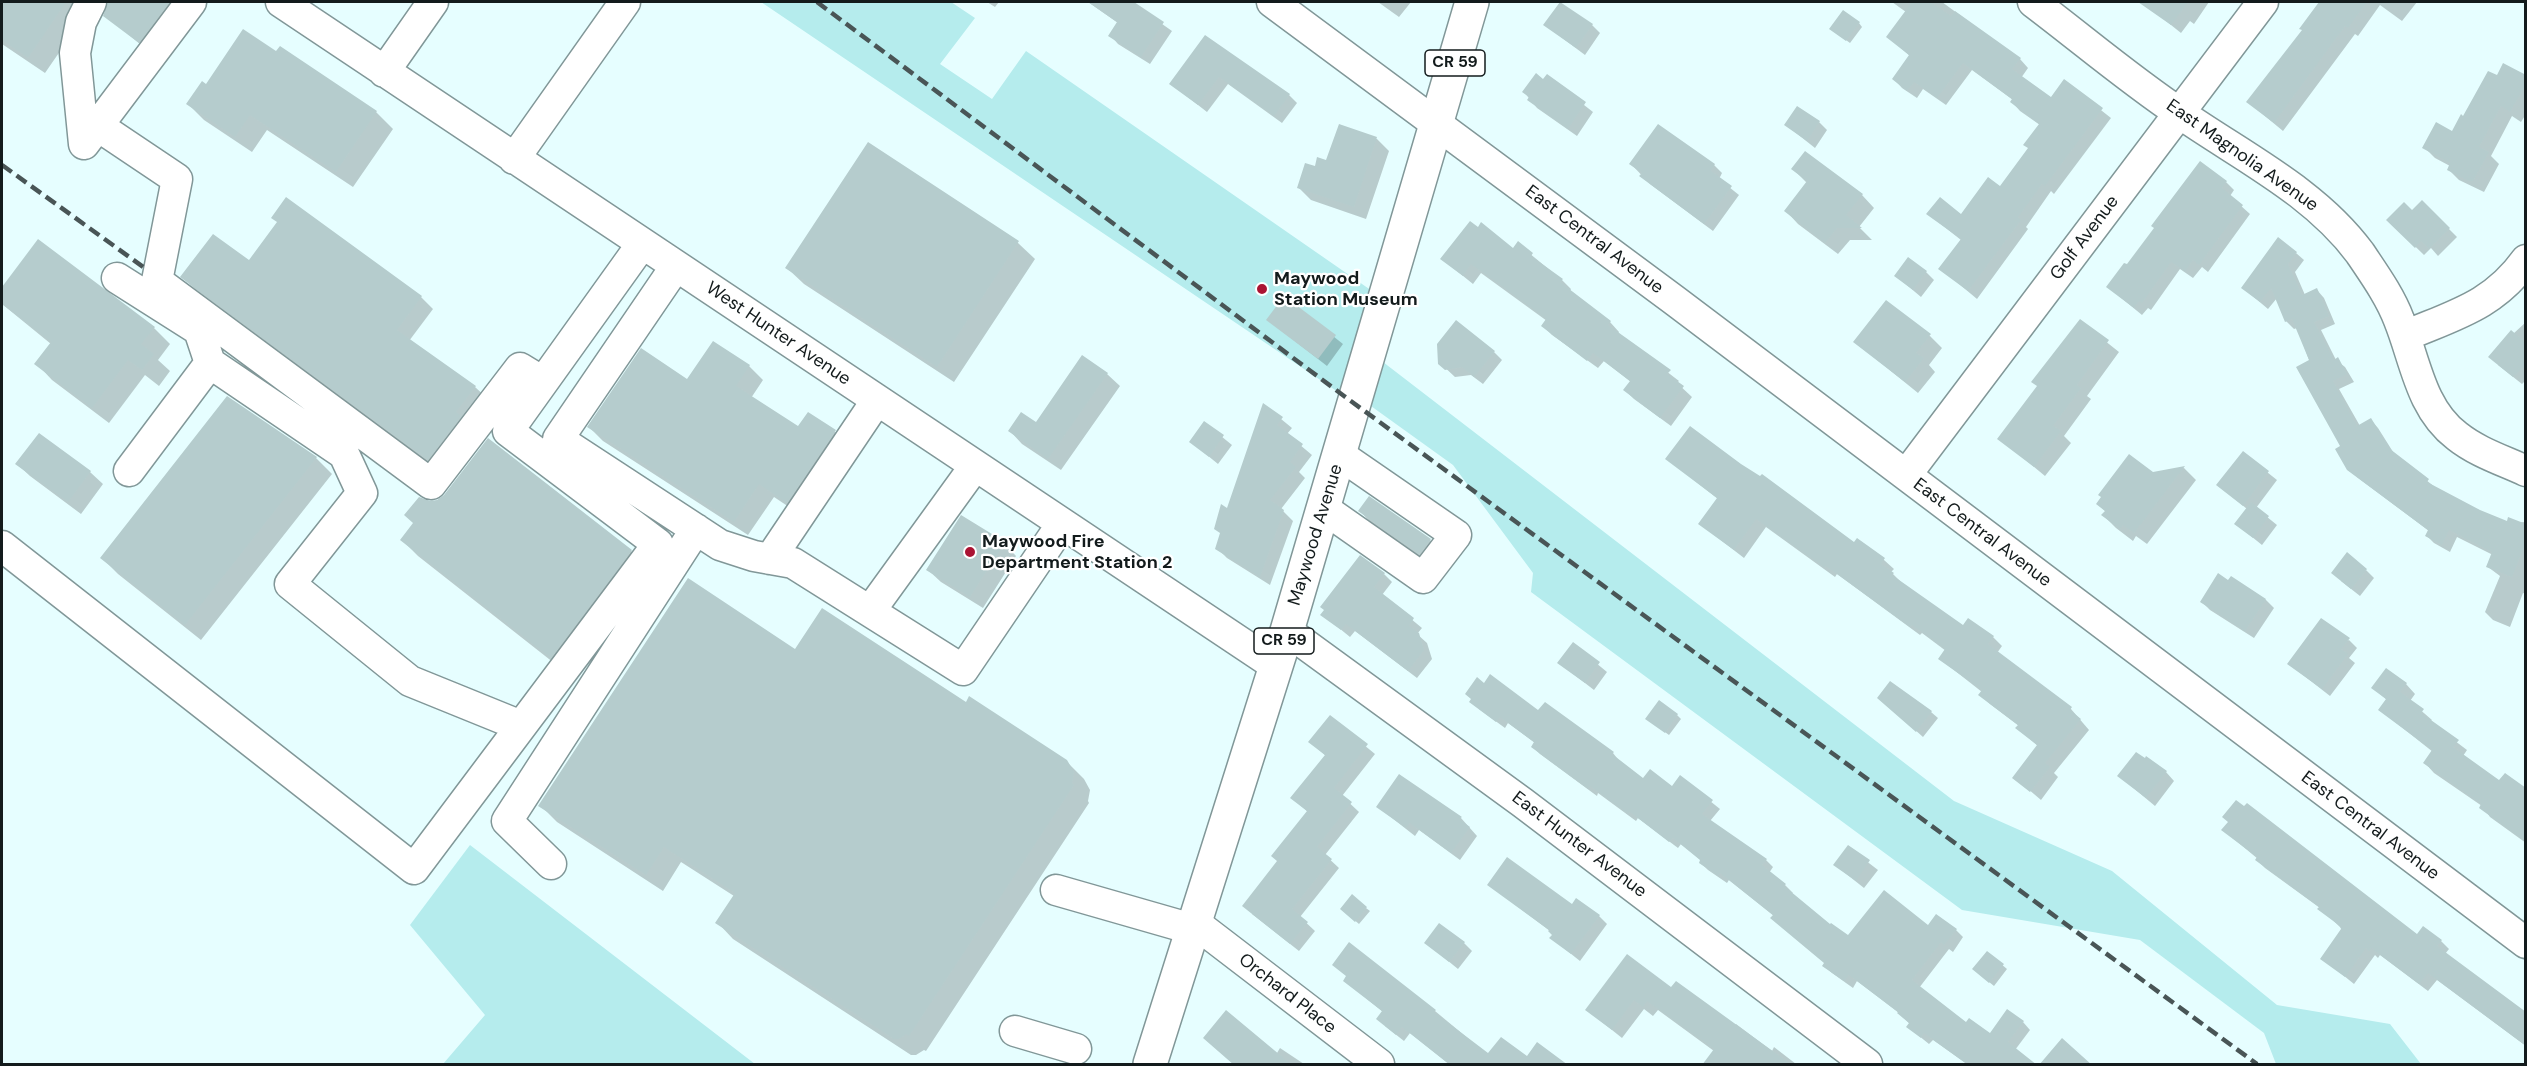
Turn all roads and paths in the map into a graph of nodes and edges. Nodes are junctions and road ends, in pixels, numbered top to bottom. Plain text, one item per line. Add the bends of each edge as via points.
1 (91, 2) edge
2 (190, 2) edge
3 (281, 2) edge
4 (433, 2) edge
5 (625, 2) edge
6 (1272, 2) edge
7 (1472, 2) edge
8 (2032, 2) edge
9 (2263, 2) edge
10 (384, 72) junction
11 (2179, 113) junction
12 (1437, 124) junction
13 (98, 126) junction
14 (514, 159) junction
15 (642, 244) junction
16 (2526, 260) edge
17 (676, 266) junction
18 (117, 278) dead end
19 (2405, 336) junction
20 (210, 363) junction
21 (543, 382) junction
22 (877, 400) junction
23 (1340, 455) junction
24 (975, 466) junction
25 (129, 471) dead end
26 (2526, 471) edge
27 (1906, 475) junction
28 (1323, 508) junction
29 (1062, 524) junction
30 (696, 529) junction
31 (2, 546) edge
32 (770, 559) junction
33 (870, 611) junction
34 (1287, 631) junction
35 (1276, 666) junction
36 (521, 726) junction
37 (551, 864) dead end
38 (1056, 890) dead end
39 (1194, 926) junction
40 (2526, 943) edge
41 (1015, 1031) dead end
42 (1076, 1049) dead end
43 (1150, 1065) edge
44 (1379, 1065) edge
45 (1868, 1065) edge

1 - 13 street via 81,22 75,53 84,144
2 - 13 street
3 - 10 street, West Hunter Avenue
4 - 10 street
5 - 14 street
6 - 12 street, East Central Avenue
7 - 12 main road, Maywood Avenue / CR 59
8 - 11 street, East Magnolia Avenue
9 - 11 street, Golf Avenue
10 - 14 street, West Hunter Avenue
11 - 19 street, East Magnolia Avenue via 2295,190 2331,220 2384,290
11 - 27 street, Golf Avenue
12 - 23 main road, Maywood Avenue / CR 59
12 - 27 street, East Central Avenue
13 - 21 street via 177,179 157,281 431,484 520,368
14 - 15 street, West Hunter Avenue
15 - 17 street, West Hunter Avenue
15 - 21 street
16 - 19 street via 2483,303
17 - 22 street, West Hunter Avenue
17 - 30 street via 558,439
18 - 20 street via 199,330
19 - 26 street, East Magnolia Avenue via 2426,398 2440,420 2476,449
20 - 25 street
20 - 36 street via 344,454 362,493 290,584 410,681
21 - 36 street via 508,431 658,544
22 - 24 street, West Hunter Avenue
22 - 32 street
23 - 28 main road, Maywood Avenue / CR 59
23 - 28 street via 1456,535 1423,579
24 - 29 street, West Hunter Avenue
24 - 33 street
27 - 40 street, East Central Avenue
28 - 34 main road, Maywood Avenue / CR 59
29 - 33 street via 963,670
29 - 35 street, West Hunter Avenue
30 - 32 street via 720,545
30 - 37 street via 507,821
31 - 36 street via 414,869
32 - 33 street via 793,563
34 - 35 main road, Maywood Avenue / CR 59
34 - 45 street, East Hunter Avenue via 1523,803
35 - 39 main road, Maywood Avenue / CR 59
38 - 39 street
39 - 43 main road, Maywood Avenue / CR 59
39 - 44 street, Orchard Place
41 - 42 street

